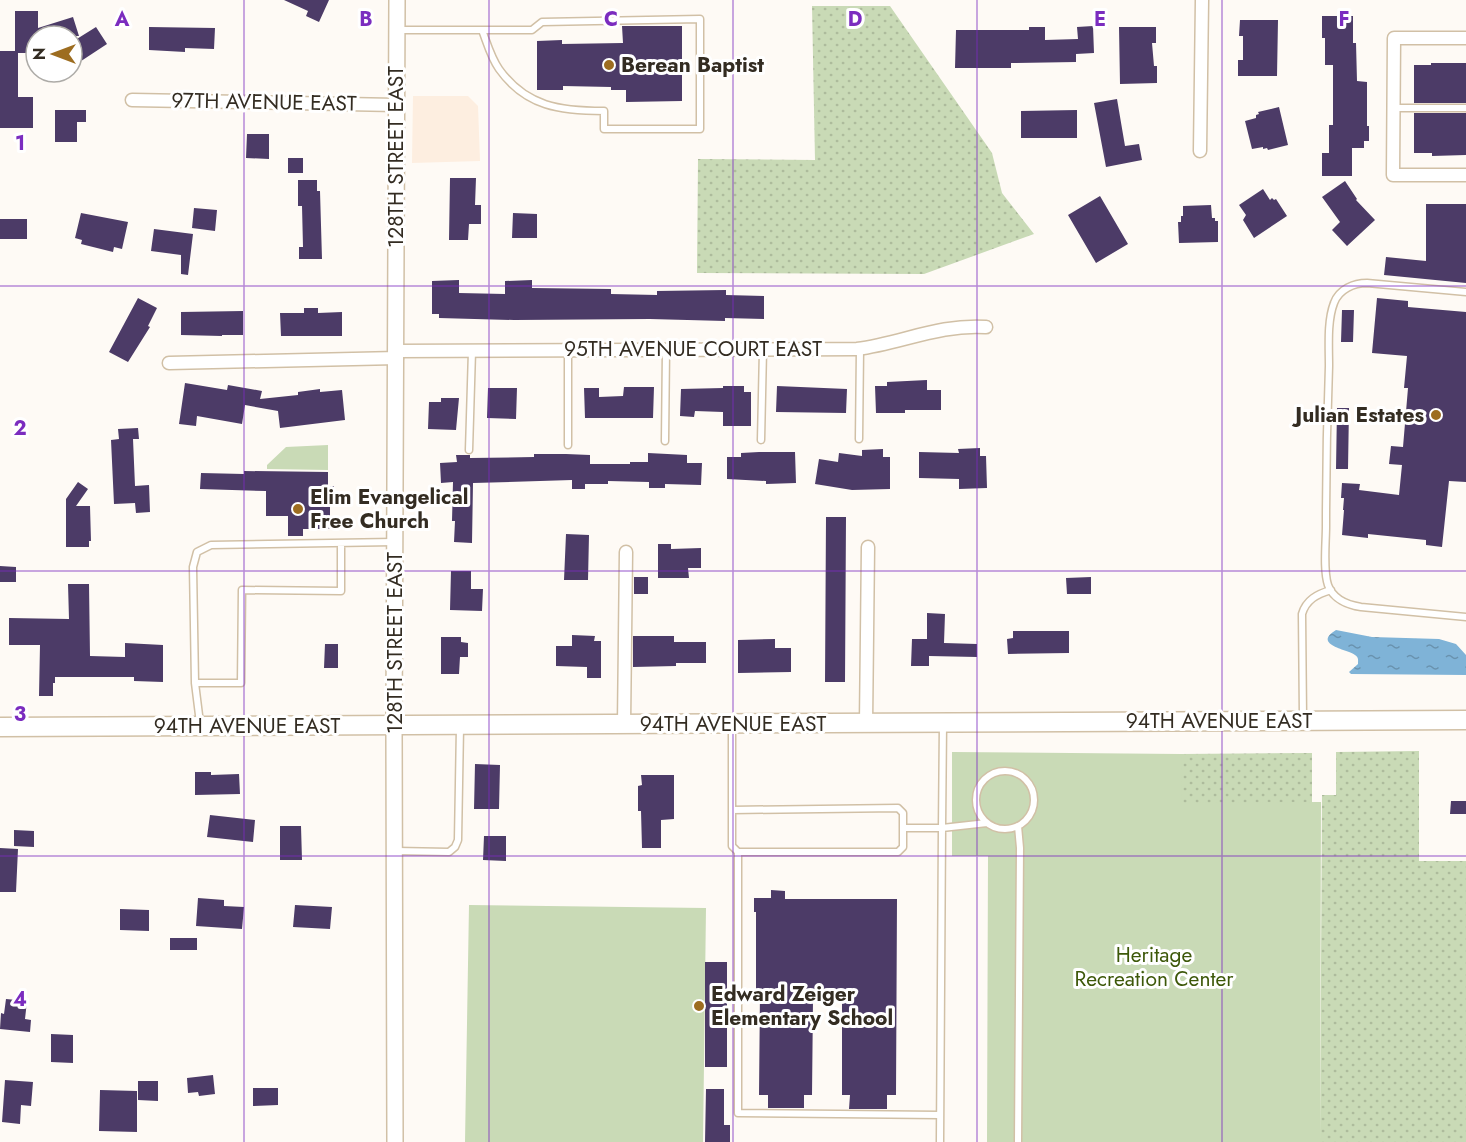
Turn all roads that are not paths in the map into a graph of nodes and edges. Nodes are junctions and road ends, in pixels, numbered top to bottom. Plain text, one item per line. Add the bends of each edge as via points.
1 (397, 0) edge
2 (1202, 0) edge
3 (397, 30) junction
4 (482, 30) junction
5 (1466, 38) edge
6 (132, 100) dead end
7 (396, 105) junction
8 (1394, 108) junction
9 (1466, 108) edge
10 (1200, 151) dead end
11 (1466, 175) edge
12 (1466, 292) edge
13 (986, 327) dead end
14 (860, 348) junction
15 (764, 349) junction
16 (568, 350) junction
17 (666, 350) junction
18 (472, 351) junction
19 (397, 355) junction
20 (169, 363) dead end
21 (859, 439) dead end
22 (761, 440) dead end
23 (665, 441) dead end
24 (567, 445) dead end
25 (469, 450) dead end
26 (395, 542) junction
27 (341, 543) junction
28 (868, 547) dead end
29 (626, 552) dead end
30 (1331, 590) junction
31 (1466, 616) edge
32 (195, 682) junction
33 (1466, 720) edge
34 (1303, 721) junction
35 (866, 723) junction
36 (943, 723) junction
37 (624, 724) junction
38 (732, 724) junction
39 (394, 725) junction
40 (460, 725) junction
41 (200, 726) junction
42 (0, 728) edge
43 (732, 810) junction
44 (987, 823) junction
45 (1018, 825) junction
46 (903, 828) junction
47 (942, 828) junction
48 (395, 851) junction
49 (738, 852) junction
50 (940, 1115) junction
51 (395, 1142) edge
52 (940, 1142) edge
53 (1018, 1142) edge

1 - 3 street, 128TH STREET EAST
2 - 10 street
3 - 4 lane
3 - 7 street, 128TH STREET EAST
4 - 4 lane via 532,30 542,22 700,20 700,129 604,129 604,111 569,111 542,104 524,94 503,74
5 - 8 street via 1394,38
6 - 7 street, 97TH AVENUE EAST
7 - 19 street, 128TH STREET EAST
8 - 9 lane
8 - 11 street via 1393,176
12 - 30 lane via 1359,283 1340,294 1335,302 1329,344 1328,404 1326,573
13 - 14 street, 95TH AVENUE COURT EAST via 932,330
14 - 15 street, 95TH AVENUE COURT EAST
14 - 21 lane
15 - 17 street, 95TH AVENUE COURT EAST
15 - 22 lane
16 - 17 street, 95TH AVENUE COURT EAST
16 - 18 street, 95TH AVENUE COURT EAST
16 - 24 lane
17 - 23 lane
18 - 19 street, 95TH AVENUE COURT EAST
18 - 25 lane
19 - 20 street, 95TH AVENUE COURT EAST
19 - 26 street, 128TH STREET EAST
26 - 27 lane
26 - 39 street, 128TH STREET EAST
27 - 32 lane via 210,545 197,552 193,567
27 - 32 lane via 341,591 242,590 241,683
28 - 35 street
29 - 37 street
30 - 31 lane via 1350,605
30 - 34 lane via 1314,597 1302,614
32 - 41 lane
33 - 34 main road, 94TH AVENUE EAST
34 - 36 main road, 94TH AVENUE EAST
35 - 36 main road, 94TH AVENUE EAST
35 - 38 main road, 94TH AVENUE EAST
36 - 47 lane
37 - 38 main road, 94TH AVENUE EAST
37 - 40 main road, 94TH AVENUE EAST
38 - 43 lane
39 - 40 main road, 94TH AVENUE EAST
39 - 41 main road, 94TH AVENUE EAST
39 - 48 street, 128TH STREET EAST
40 - 48 lane via 455,848 449,852
41 - 42 main road, 94TH AVENUE EAST
43 - 46 lane via 898,808 903,813
43 - 49 lane via 732,846
44 - 45 lane via 1003,829
44 - 45 lane via 977,810 976,794 984,779 1007,771 1028,783 1034,798 1030,814
44 - 47 lane
45 - 53 lane
46 - 47 lane
46 - 49 lane via 903,847 898,852
47 - 50 lane
48 - 51 street, 128TH STREET EAST
49 - 50 lane via 738,1113
50 - 52 lane

